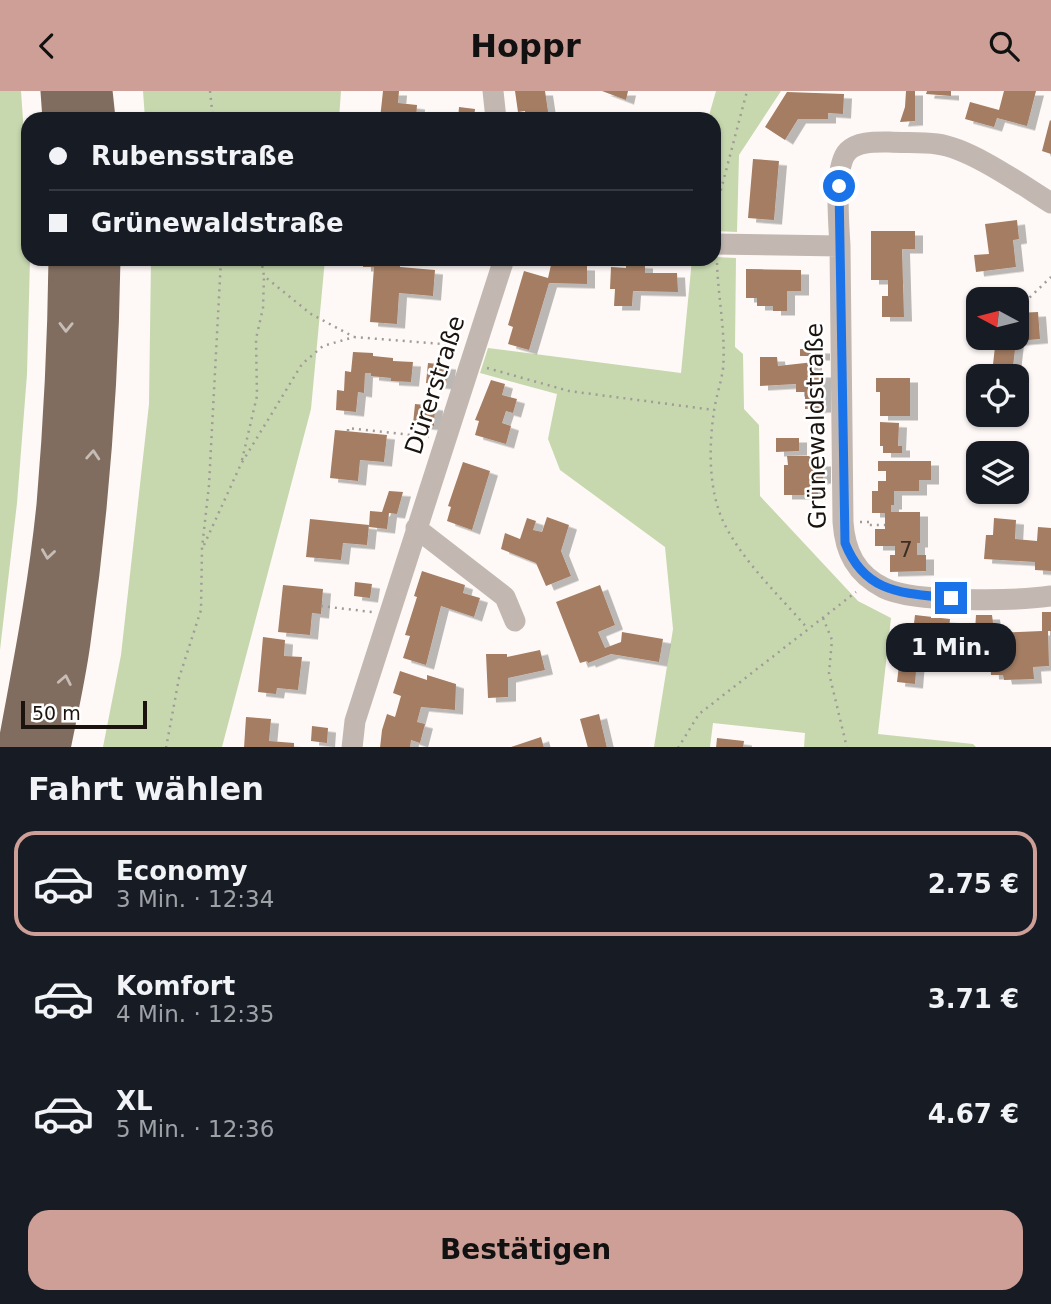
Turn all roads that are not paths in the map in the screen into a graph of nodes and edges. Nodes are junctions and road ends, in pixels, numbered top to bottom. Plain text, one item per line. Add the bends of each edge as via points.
1 (59, 91) edge
2 (94, 91) edge
3 (493, 91) edge
4 (60, 112) edge
5 (96, 112) edge
6 (495, 112) edge
7 (1051, 202) edge
8 (721, 244) edge
9 (840, 246) junction
10 (67, 266) edge
11 (102, 266) edge
12 (503, 266) edge
13 (416, 528) junction
14 (1051, 596) edge
15 (515, 621) dead end
16 (16, 747) edge
17 (52, 747) edge
18 (352, 747) edge

1 - 4 highway
2 - 5 highway
3 - 6 street
7 - 9 street, Grünewaldstraße via 987,163 940,144 871,142 847,152 842,163
8 - 9 street
9 - 14 street, Grünewaldstraße via 843,522 849,554 871,580 898,593 997,599
10 -> 16 highway via 55,507
17 -> 11 highway via 72,645 89,504
12 - 13 street, Dürerstraße
13 - 15 street via 505,597
13 - 18 street, Dürerstraße via 355,721

